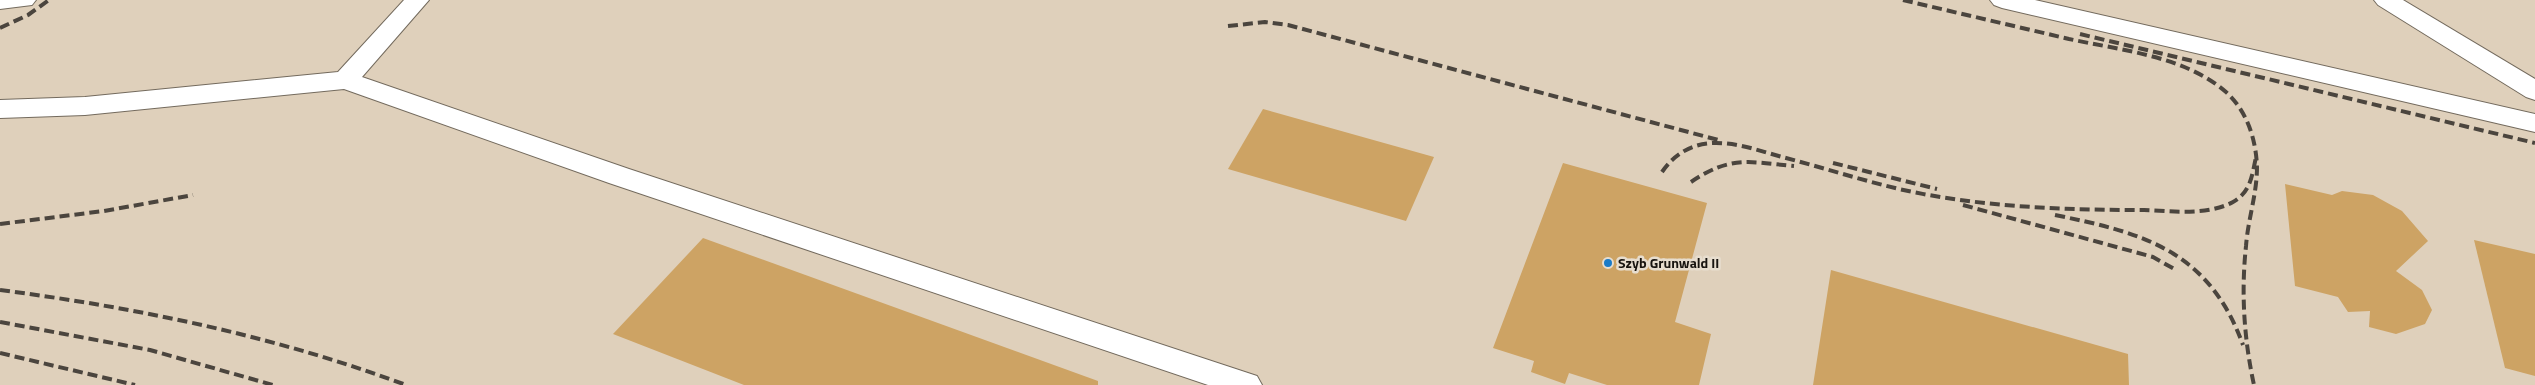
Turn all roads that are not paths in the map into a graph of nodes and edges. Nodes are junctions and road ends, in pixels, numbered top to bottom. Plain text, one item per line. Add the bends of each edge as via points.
1 (24, 0) edge
2 (417, 0) edge
3 (2002, 0) edge
4 (2386, 0) edge
5 (0, 1) edge
6 (345, 80) junction
7 (2535, 91) edge
8 (0, 109) edge
9 (2535, 123) edge
10 (1246, 385) edge

1 - 5 lane
2 - 6 lane
3 - 9 lane
4 - 7 lane
6 - 8 lane via 84,106
6 - 10 lane via 739,217

